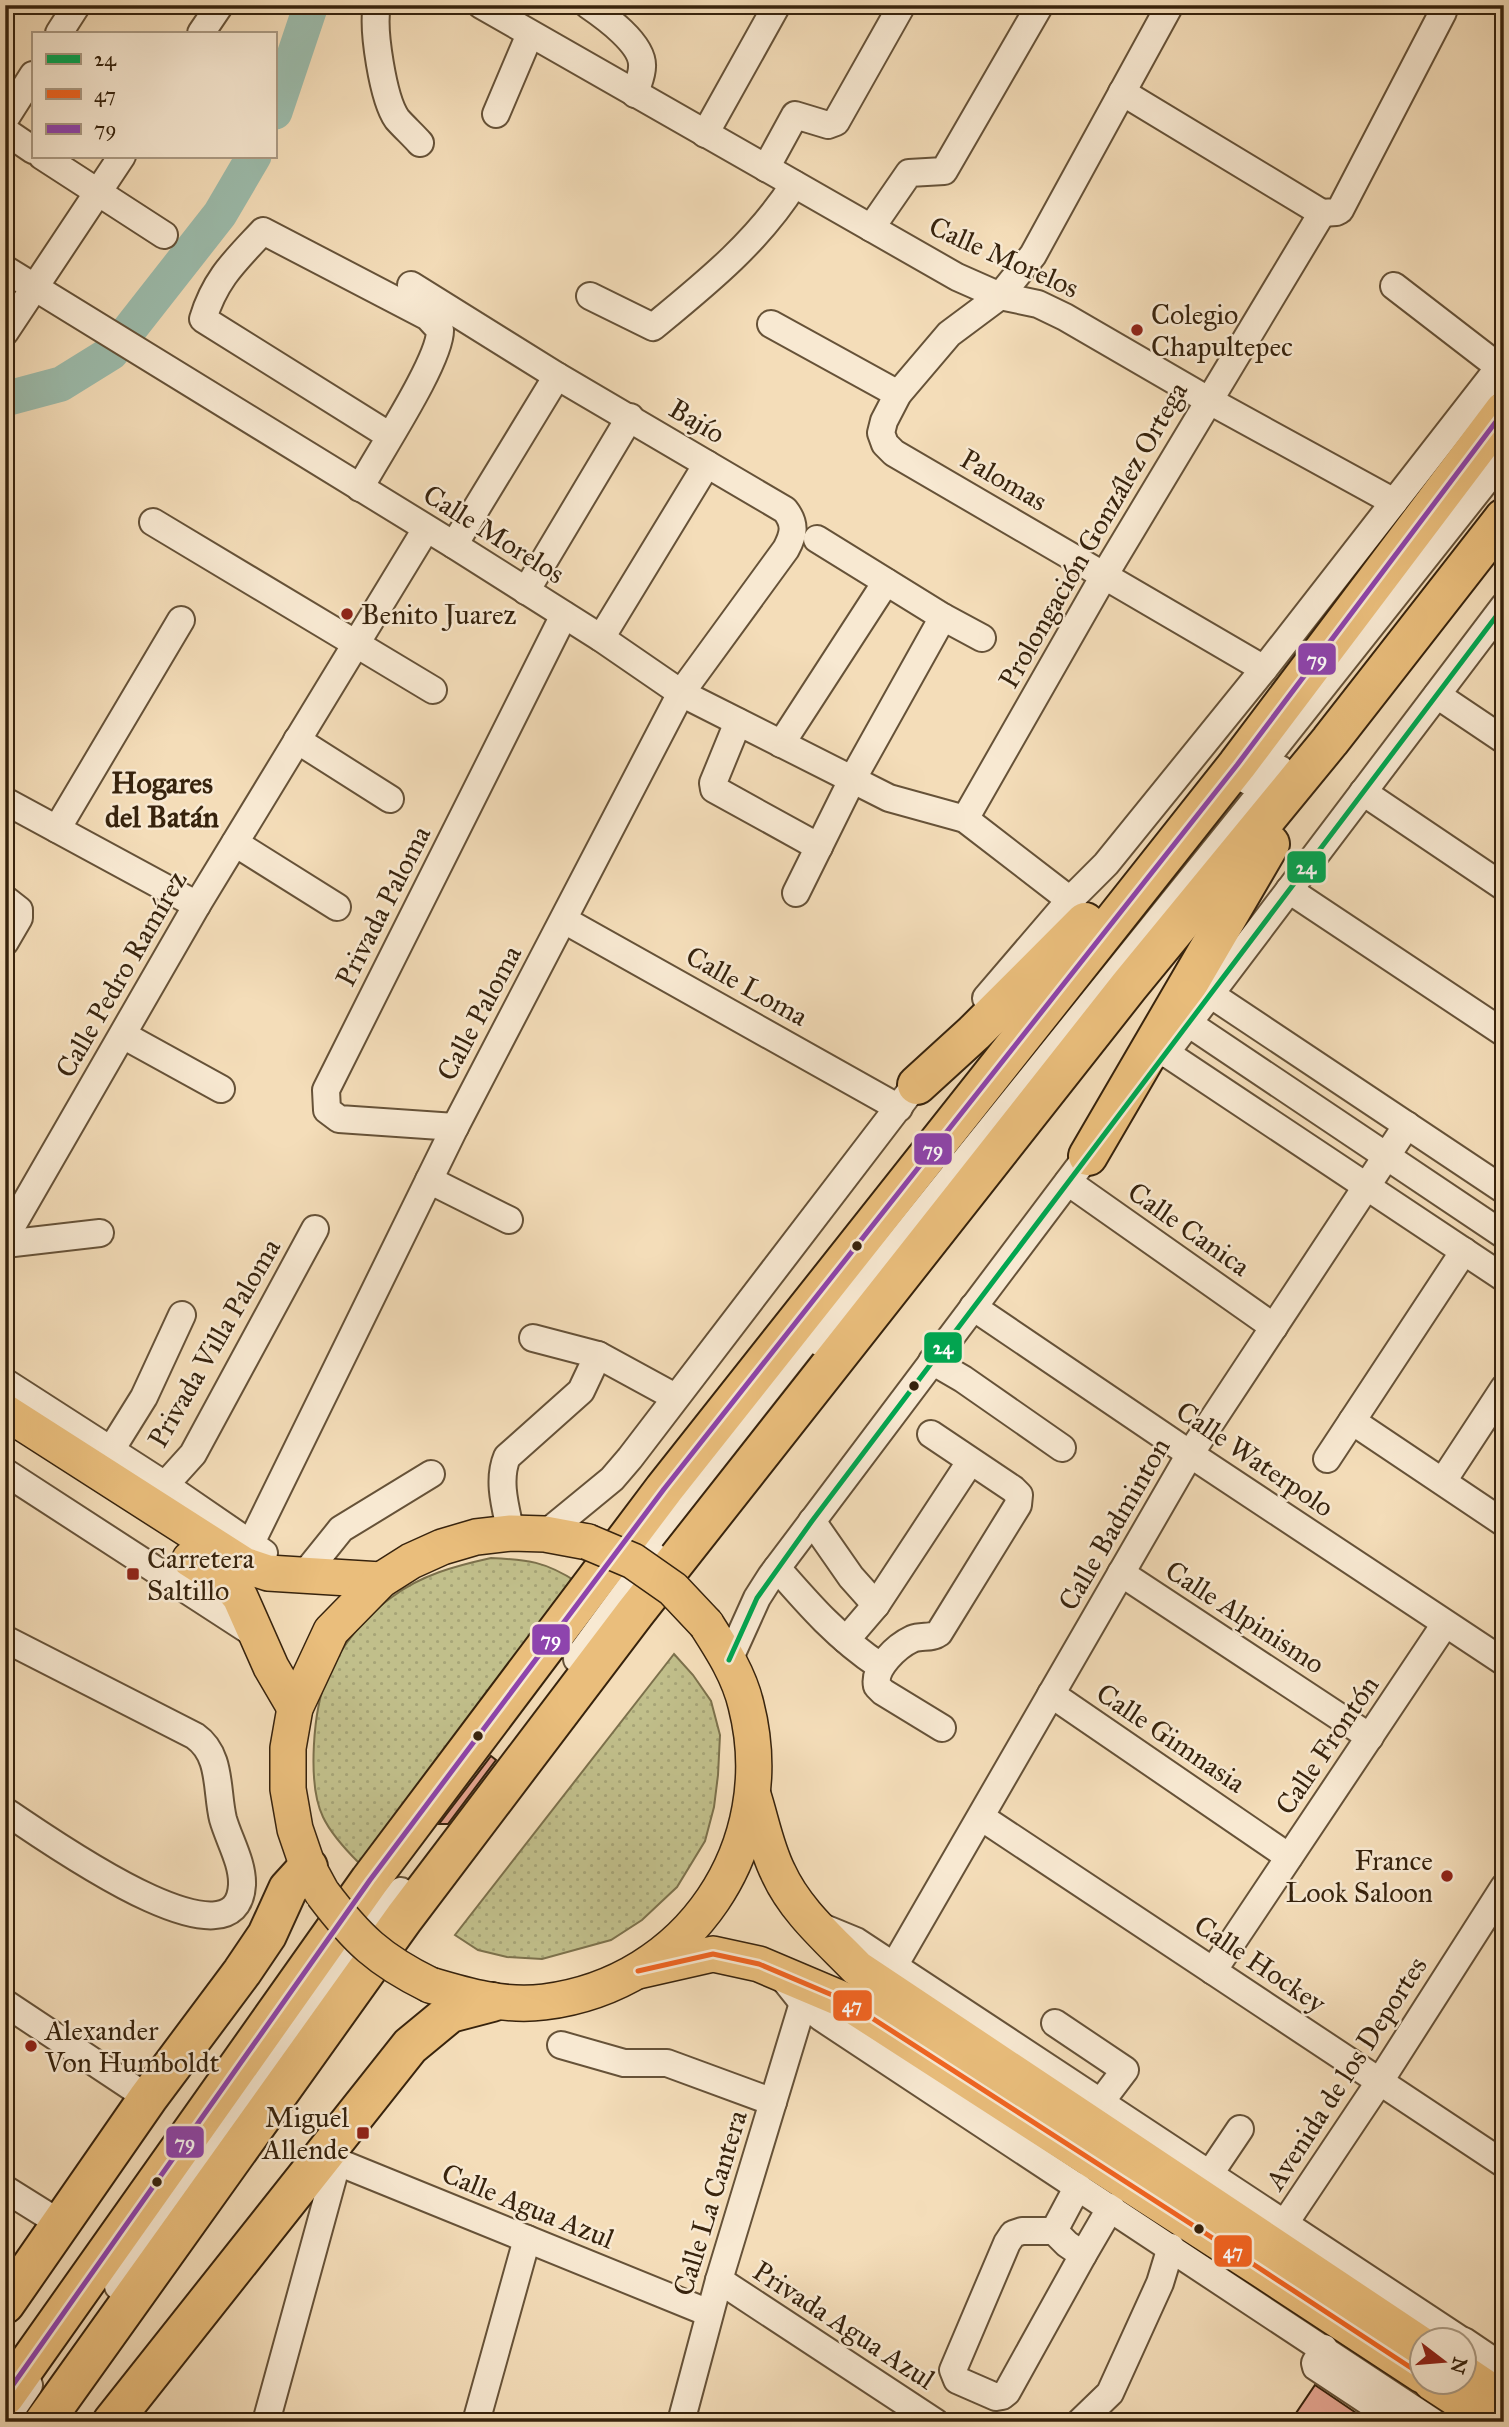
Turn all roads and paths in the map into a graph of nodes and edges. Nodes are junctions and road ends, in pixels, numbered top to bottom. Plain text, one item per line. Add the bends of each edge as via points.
1 (77, 5) edge
2 (220, 5) edge
3 (377, 5) edge
4 (481, 5) edge
5 (777, 5) edge
6 (902, 5) edge
7 (1040, 5) edge
8 (1170, 5) edge
9 (598, 8) edge
10 (1443, 12) dead end
11 (60, 32) edge
12 (202, 32) edge
13 (530, 34) junction
14 (32, 77) edge
15 (1122, 92) junction
16 (635, 94) junction
17 (496, 114) dead end
18 (5, 119) edge
19 (5, 131) edge
20 (705, 134) junction
21 (420, 143) dead end
22 (32, 149) edge
23 (46, 158) edge
24 (121, 158) edge
25 (766, 168) junction
26 (794, 184) junction
27 (98, 192) junction
28 (1322, 213) junction
29 (871, 228) junction
30 (164, 235) dead end
31 (5, 269) edge
32 (411, 285) dead end
33 (1394, 285) dead end
34 (36, 288) junction
35 (590, 296) dead end
36 (1000, 296) junction
37 (771, 324) dead end
38 (5, 332) edge
39 (1502, 364) edge
40 (557, 376) junction
41 (898, 394) junction
42 (1208, 400) junction
43 (1504, 411) edge
44 (630, 417) junction
45 (390, 436) junction
46 (1504, 458) edge
47 (706, 464) junction
48 (1504, 477) edge
49 (360, 488) junction
50 (1394, 502) junction
51 (1504, 518) edge
52 (153, 522) dead end
53 (426, 529) junction
54 (806, 534) junction
55 (454, 545) junction
56 (1105, 575) junction
57 (886, 582) junction
58 (526, 590) junction
59 (1504, 606) edge
60 (564, 615) junction
61 (943, 617) junction
62 (181, 620) dead end
63 (601, 638) junction
64 (982, 638) dead end
65 (356, 643) junction
66 (1264, 669) junction
67 (433, 690) dead end
68 (681, 693) junction
69 (1437, 695) junction
70 (738, 722) junction
71 (297, 740) junction
72 (1504, 740) edge
73 (1329, 741) junction
74 (781, 744) junction
75 (1237, 765) junction
76 (852, 780) junction
77 (1363, 792) junction
78 (390, 799) dead end
79 (5, 801) edge
80 (965, 819) junction
81 (57, 829) junction
82 (235, 843) junction
83 (819, 847) junction
84 (1504, 887) edge
85 (1289, 890) junction
86 (796, 893) dead end
87 (5, 899) edge
88 (1070, 900) junction
89 (197, 905) junction
90 (337, 907) dead end
91 (564, 920) junction
92 (5, 942) edge
93 (1210, 994) junction
94 (1188, 1023) junction
95 (1504, 1033) edge
96 (123, 1035) junction
97 (1166, 1053) junction
98 (221, 1089) dead end
99 (908, 1096) junction
100 (1407, 1125) junction
101 (455, 1127) junction
102 (1387, 1156) junction
103 (1078, 1169) junction
104 (429, 1180) junction
105 (1367, 1186) junction
106 (1504, 1190) edge
107 (509, 1220) dead end
108 (315, 1229) dead end
109 (100, 1233) dead end
110 (1504, 1235) edge
111 (5, 1238) edge
112 (5, 1244) edge
113 (1464, 1251) junction
114 (1504, 1278) edge
115 (973, 1307) junction
116 (182, 1315) dead end
117 (1274, 1327) junction
118 (533, 1338) dead end
119 (598, 1355) junction
120 (932, 1361) junction
121 (5, 1382) edge
122 (1504, 1388) edge
123 (675, 1397) junction
124 (5, 1412) edge
125 (1352, 1421) junction
126 (931, 1434) dead end
127 (5, 1439) edge
128 (1062, 1448) dead end
129 (111, 1450) junction
130 (1190, 1454) junction
131 (1327, 1459) dead end
132 (970, 1462) junction
133 (5, 1472) edge
134 (431, 1474) dead end
135 (1443, 1481) junction
136 (165, 1485) junction
137 (812, 1521) junction
138 (1504, 1522) edge
139 (511, 1533) junction
140 (545, 1534) junction
141 (250, 1545) junction
142 (777, 1569) junction
143 (1121, 1573) junction
144 (301, 1575) junction
145 (381, 1580) junction
146 (876, 1605) junction
147 (1445, 1624) junction
148 (256, 1635) junction
149 (5, 1639) edge
150 (846, 1640) junction
151 (729, 1660) junction
152 (1504, 1662) edge
153 (880, 1666) junction
154 (1051, 1694) junction
155 (295, 1708) junction
156 (942, 1728) dead end
157 (1370, 1737) junction
158 (753, 1795) junction
159 (5, 1811) edge
160 (981, 1817) junction
161 (1289, 1857) junction
162 (316, 1881) junction
163 (1504, 1887) edge
164 (814, 1924) junction
165 (894, 1966) junction
166 (638, 1971) junction
167 (1213, 1971) junction
168 (778, 1972) junction
169 (492, 2002) junction
170 (5, 2003) edge
171 (803, 2003) junction
172 (1055, 2023) dead end
173 (561, 2045) dead end
174 (1040, 2077) junction
175 (1380, 2081) junction
176 (149, 2098) junction
177 (773, 2102) junction
178 (1100, 2103) junction
179 (1240, 2129) dead end
180 (330, 2160) junction
181 (1504, 2164) edge
182 (1209, 2175) junction
183 (1078, 2186) junction
184 (5, 2189) edge
185 (1111, 2207) junction
186 (61, 2224) junction
187 (1054, 2231) junction
188 (527, 2239) junction
189 (1171, 2247) junction
190 (1083, 2255) junction
191 (1262, 2256) junction
192 (719, 2280) junction
193 (5, 2304) edge
194 (709, 2313) junction
195 (1429, 2326) edge
196 (1408, 2337) edge
197 (1478, 2369) edge
198 (1478, 2385) edge
199 (1478, 2395) edge
200 (5, 2396) edge
201 (1495, 2400) edge
202 (1395, 2401) edge
203 (5, 2420) edge
204 (22, 2422) edge
205 (44, 2422) edge
206 (112, 2422) edge
207 (266, 2422) edge
208 (476, 2422) edge
209 (681, 2422) edge
210 (935, 2422) edge
211 (1080, 2422) edge
212 (1433, 2422) edge

1 - 11 street
2 - 12 street
3 - 21 street via 374,18 383,77 396,117
4 - 13 street, Calle Morelos
5 - 20 street
6 - 25 street via 836,122 828,125 795,115
7 - 29 street via 944,171 909,173
8 - 15 street
9 - 16 street via 639,54 642,68
10 - 28 street via 1340,210
13 - 16 street, Calle Morelos
13 - 17 street
14 - 18 street
15 - 28 street
15 - 36 street via 1033,255
16 - 20 street, Calle Morelos
19 - 22 street
20 - 25 street, Calle Morelos
23 - 27 street
24 - 27 street
25 - 26 street, Calle Morelos
26 - 29 street, Calle Morelos
26 - 35 street via 713,277 653,327
27 - 30 street
27 - 34 street
28 - 42 street, Prolongación González Ortega
29 - 36 street, Calle Morelos
31 - 34 street, Calle Morelos
32 - 40 street, Bajío
33 - 39 street
34 - 38 street
34 - 49 street, Calle Morelos
36 - 41 street via 949,334
36 - 42 street, Calle Morelos via 1038,304 1065,317
37 - 41 street
39 - 50 street
40 - 44 street, Bajío
40 - 55 street
41 - 56 street, Palomas via 881,433 894,453
42 - 50 street, Calle Morelos
42 - 56 street, Prolongación González Ortega
43 - 75 highway
44 - 47 street, Bajío
44 - 58 street
45 - 45 street via 438,349 440,330 428,317 263,231 224,273 203,319
45 - 49 street
46 - 203 street via 561,1652 303,1991
47 - 54 street, Bajío via 785,510
47 - 63 street
48 - 204 street via 1292,755 701,1490 344,1965
49 - 53 street, Calle Morelos
50 - 66 street
51 - 73 highway
52 - 65 street
53 - 55 street, Calle Morelos
53 - 65 street, Calle Pedro Ramírez
54 - 57 street, Bajío
54 - 68 street, Calle Paloma via 786,549
55 - 58 street, Calle Morelos
56 - 66 street, Palomas
56 - 80 street, Prolongación González Ortega
57 - 61 street, Bajío
57 - 74 street
58 - 60 street, Calle Morelos
59 - 69 street
60 - 63 street, Calle Morelos
60 - 101 street, Privada Paloma via 326,1090 327,1110 339,1119
61 - 64 street, Bajío
61 - 76 street
62 - 81 street
63 - 68 street, Calle Morelos
65 - 67 street
65 - 71 street, Calle Pedro Ramírez
66 - 88 street via 1106,864
68 - 70 street, Calle Morelos
68 - 91 street, Calle Paloma
69 - 72 street
69 - 77 street
70 - 74 street, Calle Morelos
70 - 83 street via 714,789
71 - 78 street
71 - 82 street, Calle Pedro Ramírez
73 - 103 highway
73 - 205 highway via 1129,986 635,1613 404,1917
74 - 76 street, Calle Morelos
75 - 99 highway via 1026,983
75 - 200 highway via 664,1489 370,1880
76 - 80 street, Calle Morelos via 889,798
76 - 83 street
77 - 84 street
77 - 85 street
79 - 81 street
80 - 88 street
81 - 89 street
82 - 89 street, Calle Pedro Ramírez
82 - 90 street
83 - 86 street
85 - 93 street
85 - 95 street
87 - 92 street via 19,910 19,918
88 - 99 street via 936,1055
89 - 96 street, Calle Pedro Ramírez
91 - 99 street, Calle Loma
91 - 101 street, Calle Paloma
93 - 94 street
93 - 100 street
94 - 97 street
94 - 102 street
96 - 98 street
96 - 111 street, Calle Pedro Ramírez
97 - 103 street
97 - 105 street
99 - 123 street
100 - 102 street, Calle Badminton
100 - 106 street
101 - 104 street, Calle Paloma
102 - 105 street, Calle Badminton
102 - 110 street
103 - 115 street
103 - 117 street, Calle Canica
104 - 107 street
104 - 141 street, Calle Paloma
105 - 113 street
105 - 117 street, Calle Badminton
108 - 136 street, Privada Villa Paloma via 192,1454
109 - 112 street
113 - 114 street
113 - 125 street
115 - 120 street
115 - 130 street, Calle Waterpolo
116 - 129 street via 144,1397
117 - 130 street, Calle Badminton
118 - 119 street
119 - 123 street
119 - 139 street via 581,1391 507,1457 502,1491
120 - 128 street
120 - 137 street
121 - 129 street
122 - 135 street
123 - 140 street via 612,1479
124 - 144 main road via 244,1565 268,1573
125 - 131 street
125 - 135 street
126 - 132 street
127 - 148 main road via 229,1584 240,1597
129 - 136 street
130 - 143 street, Calle Badminton
130 - 147 street, Calle Waterpolo
132 - 146 street
132 - 153 street via 1017,1492 1017,1505 939,1633 911,1640
133 - 148 street
134 - 144 street via 341,1530
135 - 138 street
136 - 141 street
137 - 142 street
137 - 146 street via 850,1577
139 - 140 main road
139 - 145 main road via 442,1546
140 - 151 main road, bridge via 588,1542 633,1561 673,1589 706,1624
141 - 144 street
142 - 150 street
142 - 151 street via 757,1598
143 - 154 street, Calle Badminton
143 - 157 street, Calle Alpinismo
144 - 145 main road
145 - 155 main road via 331,1631
146 - 150 street
147 - 152 street, Calle Waterpolo
147 - 157 street, Calle Frontón
148 - 155 main road
149 - 159 street via 208,1746 240,1866 242,1883 236,1906 213,1916 155,1902
150 - 153 street
151 - 158 main road via 746,1703
153 - 156 street via 875,1679 883,1692
154 - 160 street, Calle Badminton
154 - 161 street, Calle Gimnasia
155 - 162 main road via 288,1748 288,1789 295,1829
157 - 161 street, Calle Frontón
158 - 164 main road via 778,1874
158 - 166 main road via 741,1848 717,1897 682,1938
160 - 165 street, Calle Badminton
160 - 167 street, Calle Hockey
161 - 167 street, Calle Frontón
162 - 169 main road, bridge via 351,1930 385,1960 430,1984
162 - 176 highway via 288,1889 267,1935
163 - 175 street, Avenida de los Deportes
164 - 165 street via 856,1941
164 - 174 main road via 857,1968
165 - 174 street
166 - 168 main road via 713,1954
166 - 169 main road via 592,1992 543,2002
167 - 175 street, Calle Hockey
168 - 171 street
168 - 191 main road via 844,2000
169 - 180 highway via 450,2013 410,2046
170 - 176 street
171 - 177 street, Calle La Cantera
171 - 183 street
172 - 178 street via 1125,2070
173 - 177 street via 624,2063 667,2063
174 - 178 street
174 - 191 main road
175 - 181 street, Calle Hockey
175 - 191 street, Avenida de los Deportes
176 - 186 highway
177 - 192 street, Calle La Cantera
178 - 182 street
179 - 182 street
180 - 188 street, Calle Agua Azul
180 - 206 highway
180 - 207 street
182 - 191 street
183 - 185 street
183 - 187 street
184 - 186 street
185 - 189 street
185 - 190 street
186 - 193 highway
187 - 190 street
187 - 190 street via 1022,2231 1009,2238 955,2362 957,2380 996,2397 1005,2395
188 - 194 street, Calle Agua Azul
188 - 208 street
189 - 191 street
189 - 211 street via 1160,2283 1110,2393
191 - 195 street
191 - 196 main road
191 - 202 main road
191 - 202 street via 1324,2348
192 - 194 street, Calle La Cantera
192 - 210 street, Privada Agua Azul
194 - 209 street, Calle La Cantera
197 - 201 street
198 - 201 main road
199 - 201 main road
202 - 212 street

